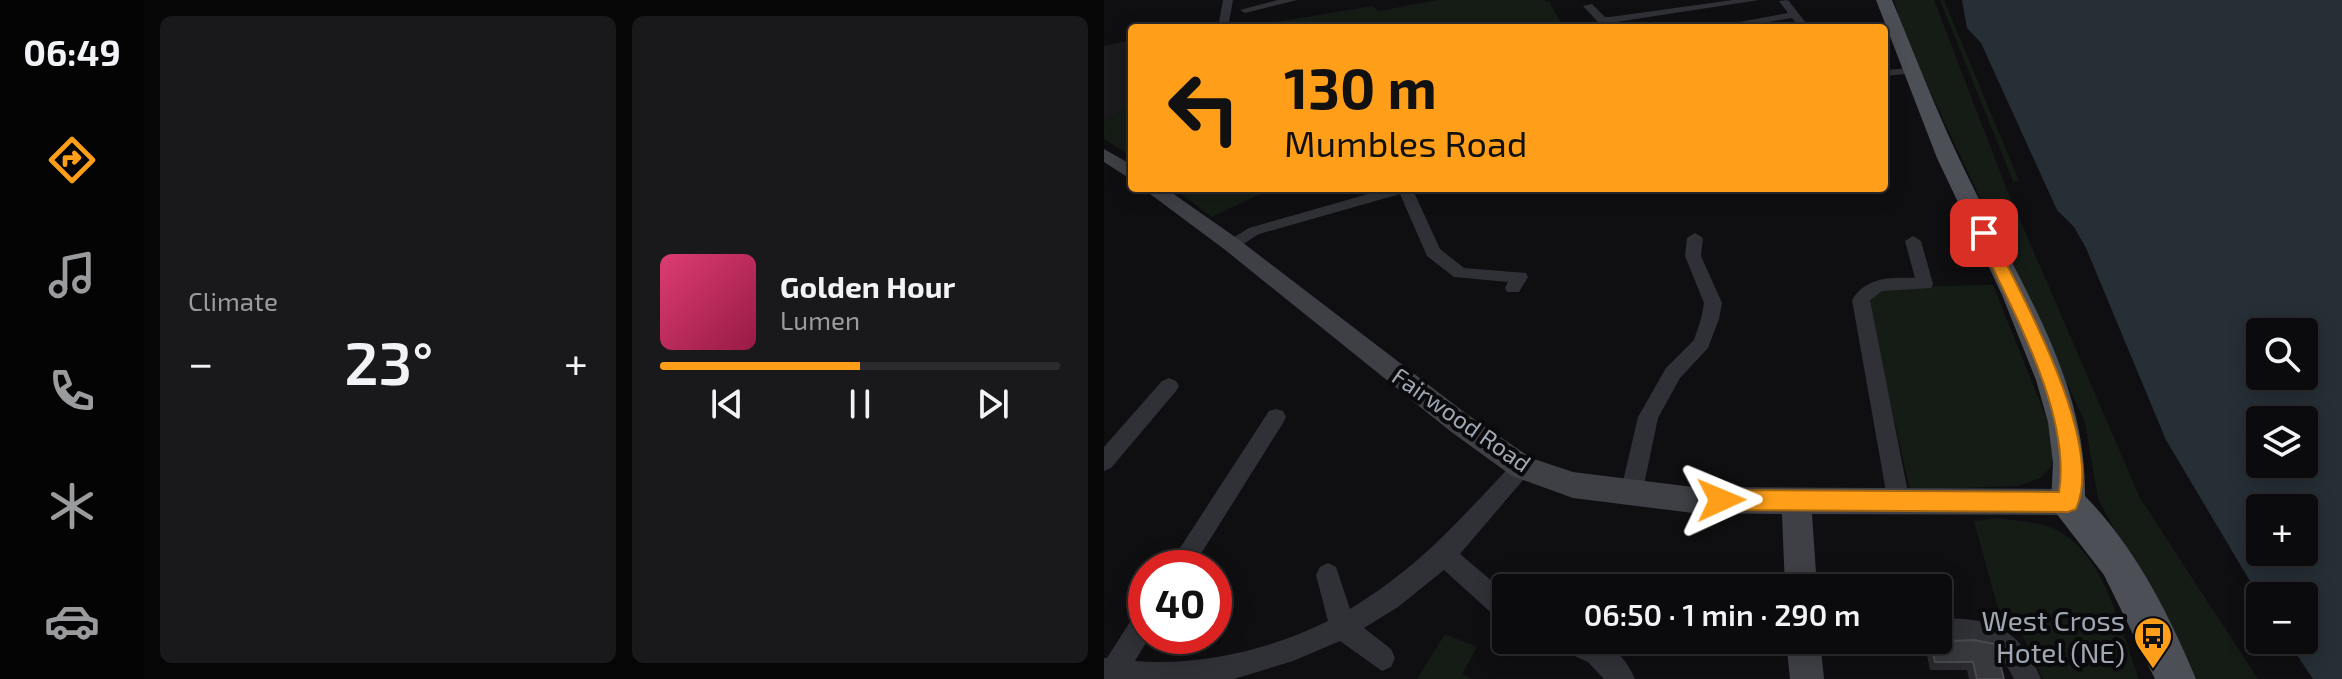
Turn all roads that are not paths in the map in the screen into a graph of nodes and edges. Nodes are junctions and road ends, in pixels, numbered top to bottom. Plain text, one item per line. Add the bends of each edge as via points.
1 (1228, 0) edge
2 (1292, 0) edge
3 (1754, 0) edge
4 (1884, 0) edge
5 (1784, 1) edge
6 (1588, 6) dead end
7 (1245, 10) dead end
8 (1794, 15) junction
9 (1709, 17) dead end
10 (1224, 22) dead end
11 (1714, 24) edge
12 (1741, 24) edge
13 (1802, 24) edge
14 (1913, 71) junction
15 (1888, 73) edge
16 (1104, 154) edge
17 (1128, 171) edge
18 (1158, 192) edge
19 (1390, 192) edge
20 (1406, 192) edge
21 (1695, 238) dead end
22 (1913, 241) dead end
23 (1231, 244) junction
24 (1513, 288) dead end
25 (1169, 386) dead end
26 (1276, 417) dead end
27 (1104, 462) edge
28 (1522, 467) junction
29 (1631, 494) junction
30 (1796, 499) junction
31 (2068, 502) junction
32 (1899, 503) junction
33 (1191, 550) edge
34 (1444, 555) junction
35 (1800, 574) edge
36 (1328, 575) dead end
37 (1492, 597) edge
38 (1342, 627) junction
39 (1952, 631) edge
40 (1128, 645) edge
41 (1598, 654) edge
42 (1804, 654) edge
43 (1382, 658) dead end
44 (1109, 672) edge
45 (1230, 673) edge
46 (1622, 679) edge
47 (1807, 679) edge
48 (2028, 679) edge
49 (2176, 679) edge

1 - 10 street
2 - 7 street
3 - 6 street via 1610,20 1602,20
4 - 14 main road
5 - 8 street
8 - 12 street
8 - 13 street
9 - 11 street
14 - 15 street
14 - 31 main road via 2049,372 2064,420 2072,479
16 - 17 street
18 - 23 street, Fairwood Road
19 - 23 street via 1254,231
20 - 24 street via 1433,252 1460,273 1520,277
21 - 29 street via 1693,256 1713,303 1710,319 1702,343 1673,373 1648,417
22 - 32 street via 1930,284 1873,286 1861,300
23 - 28 street, Fairwood Road
25 - 27 street
26 - 33 street
28 - 29 street, Fairwood Road via 1573,485
28 - 34 street
29 - 30 street, Fairwood Road via 1693,500
30 - 32 street, Fairwood Road
30 - 35 street
31 - 32 street, Fairwood Road
31 - 49 main road via 2095,527 2124,570
34 - 37 street
34 - 38 street
36 - 38 street
38 - 43 street
38 - 45 street
39 - 48 street via 1985,633 2003,642 2015,652
40 - 44 street
41 - 46 street
42 - 47 street
44 - 45 street

